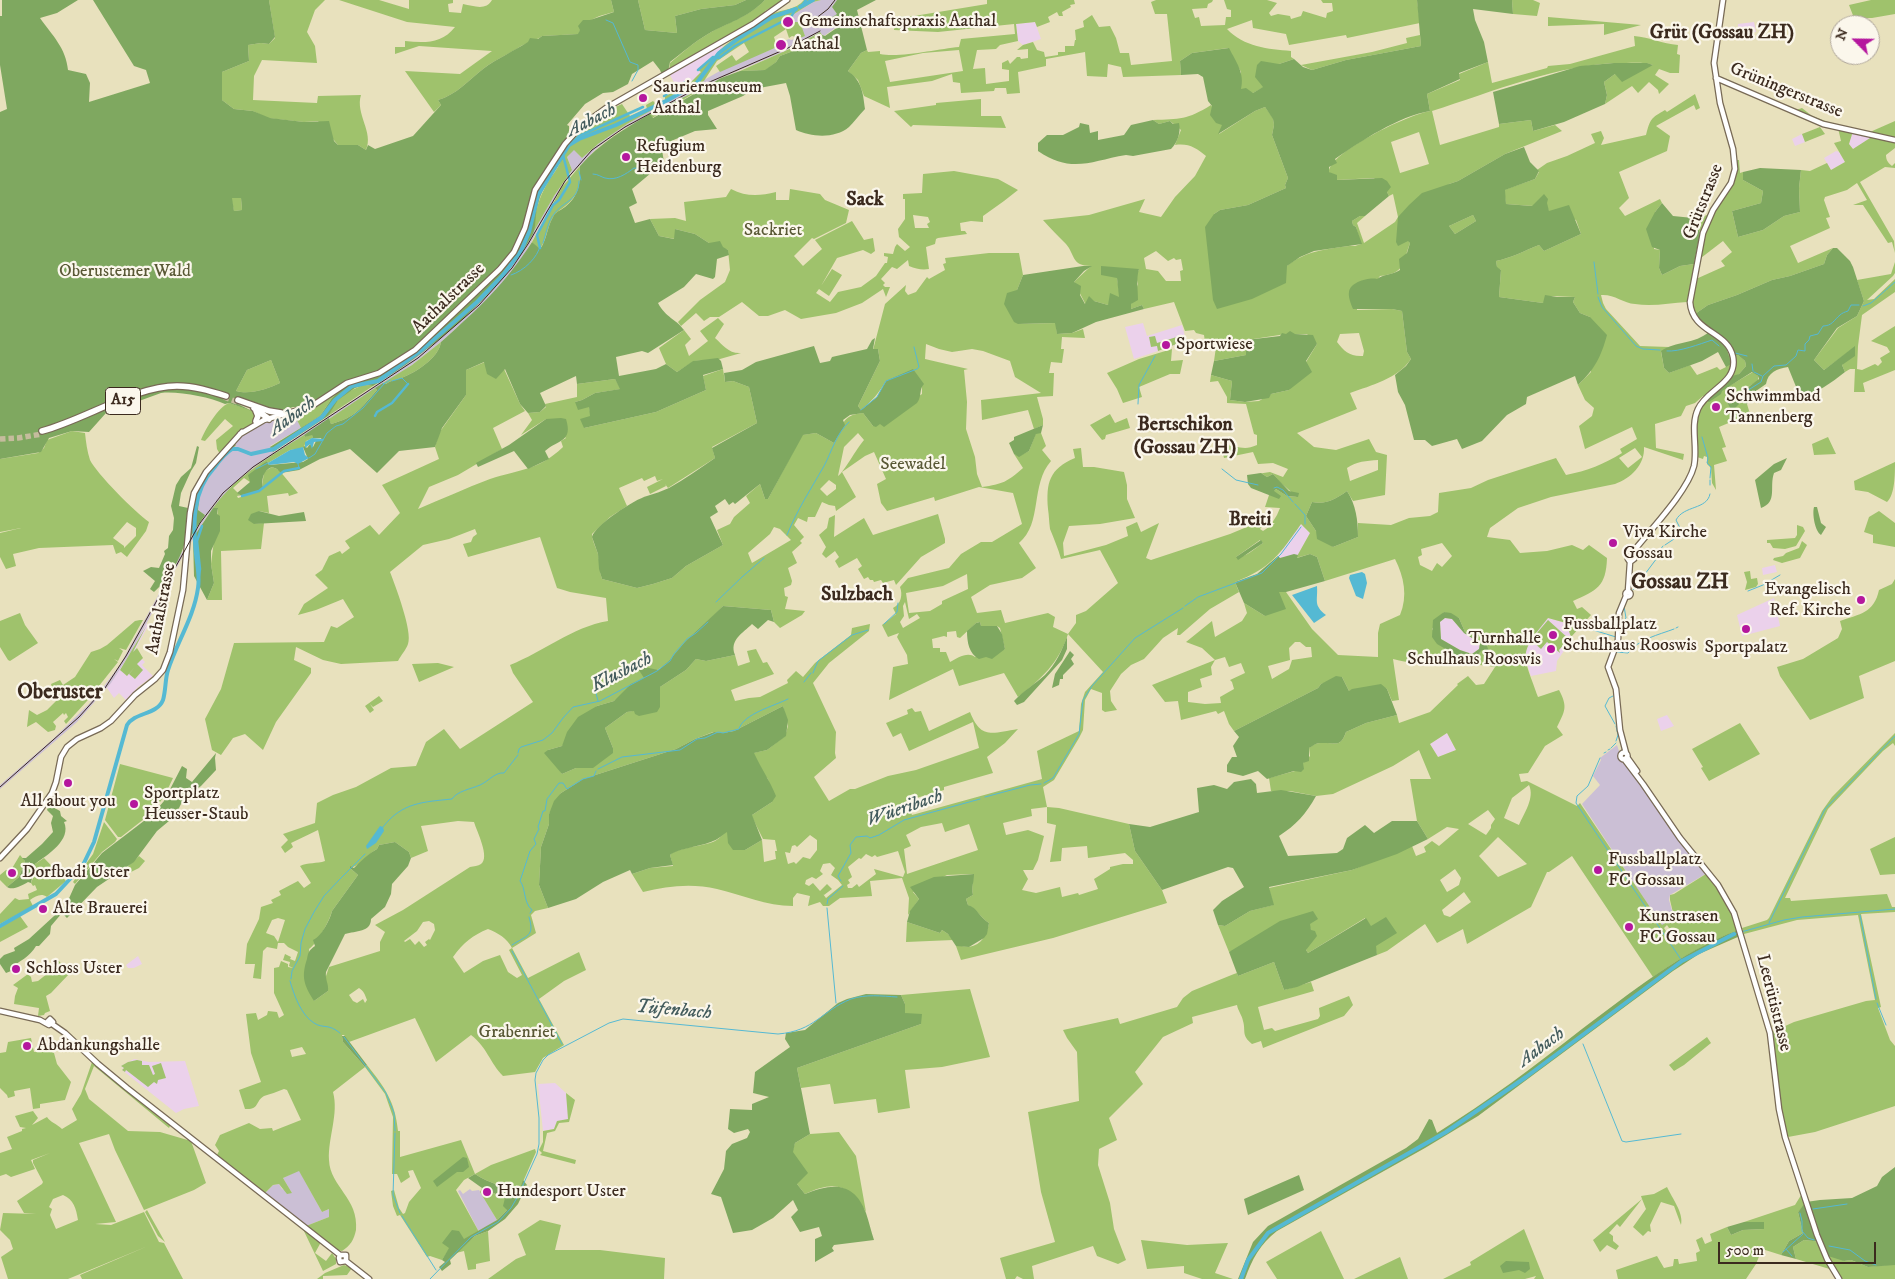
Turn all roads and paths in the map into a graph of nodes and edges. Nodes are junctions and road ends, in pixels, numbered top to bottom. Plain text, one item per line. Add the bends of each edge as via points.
1 (787, 0) edge
2 (1724, 0) edge
3 (1716, 78) junction
4 (1895, 140) edge
5 (246, 405) junction
6 (255, 406) junction
7 (281, 413) junction
8 (291, 413) junction
9 (268, 418) junction
10 (256, 422) junction
11 (42, 432) joint
12 (240, 434) junction
13 (1625, 755) joint
14 (0, 858) edge
15 (0, 1011) edge
16 (369, 1279) edge
17 (1839, 1279) edge

1 - 8 main road, Aathalstrasse via 591,118 565,144 535,190 518,246 493,275 408,355 374,375 346,383 312,406
2 - 3 main road, Grüningerstrasse via 1714,63
3 - 4 main road, Grüningerstrasse via 1823,124
3 - 13 main road, Grütstrasse via 1735,169 1731,183 1703,233 1690,302 1697,322 1728,347 1733,359 1732,368 1724,383 1706,397 1697,411 1695,460 1688,480 1631,559 1627,594 1620,610 1618,640 1608,667 1617,694
5 - 6 highway via 237,401
5 - 9 highway
5 - 10 highway via 258,414
6 - 7 highway
6 - 9 highway
7 - 8 main road, Aathalstrasse
7 - 9 main road, Aathalstrasse
8 - 9 main road, Aathalstrasse
9 - 10 main road, Aathalstrasse
9 - 12 main road, Aathalstrasse
10 - 12 main road, Aathalstrasse
11 - 11 highway, A15 via 143,392 169,386 199,388 225,397 196,389 160,389 75,423
12 - 14 main road, Aathalstrasse via 206,472 194,493 183,590 163,670 116,717 67,747 61,757 52,793 27,830
13 - 17 main road, Leerütistrasse via 1680,838 1718,885 1734,913 1770,1033 1779,1109 1786,1137 1816,1235
15 - 16 main road via 50,1022 59,1028 110,1074 340,1255 346,1255 346,1261

